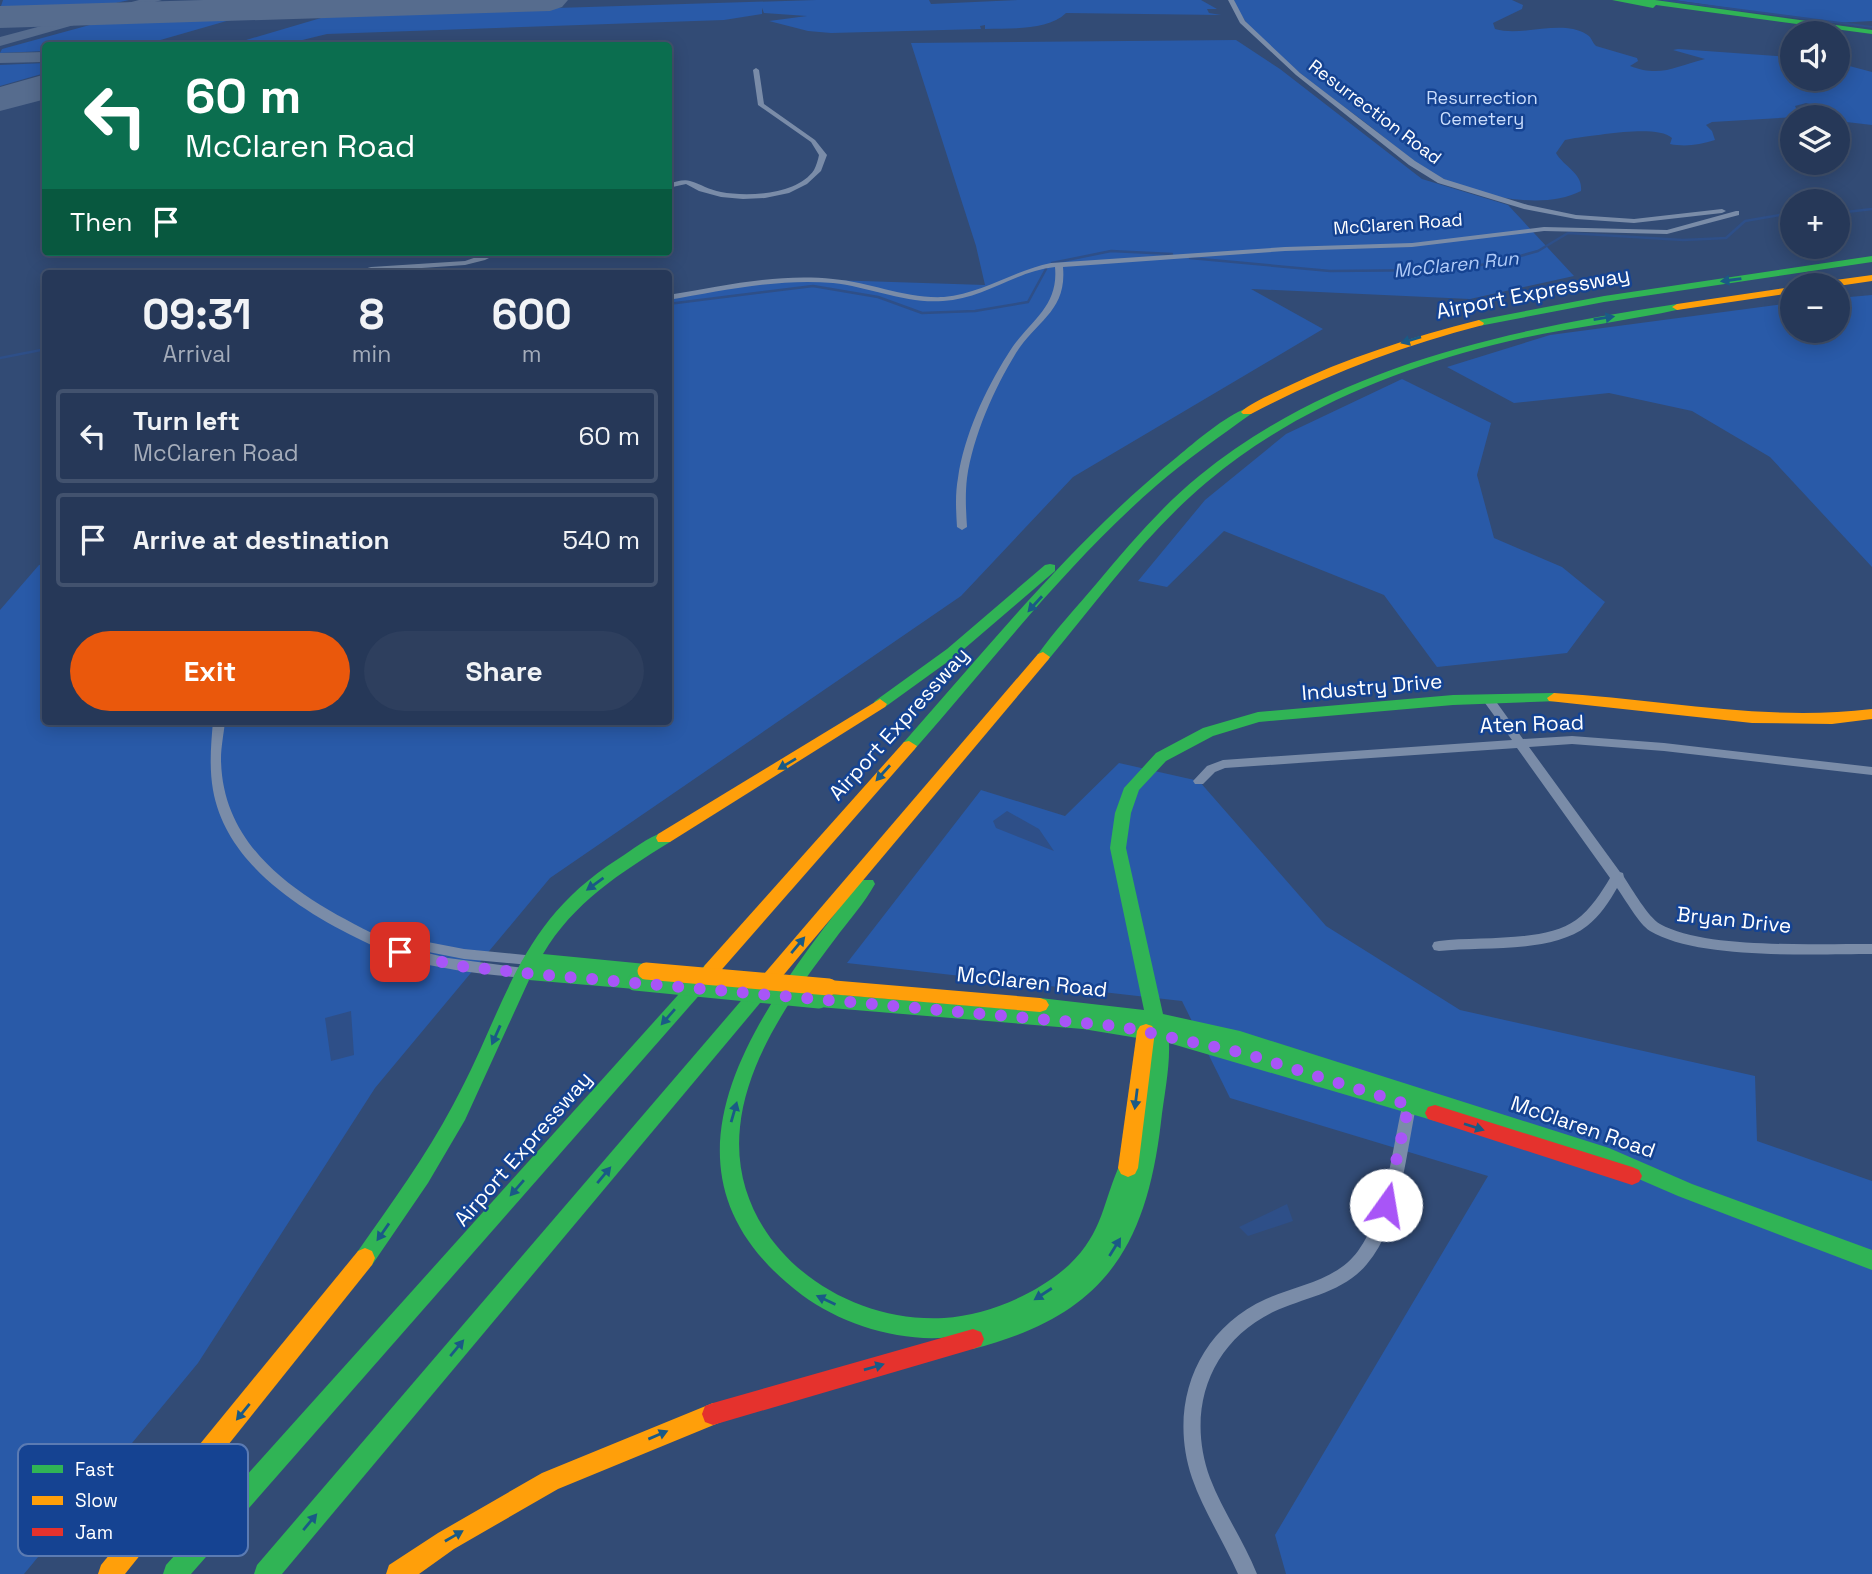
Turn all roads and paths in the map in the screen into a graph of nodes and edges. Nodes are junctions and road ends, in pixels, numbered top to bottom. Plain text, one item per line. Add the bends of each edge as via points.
1 (1231, 0) edge
2 (1616, 0) edge
3 (1633, 0) edge
4 (1639, 0) edge
5 (1760, 24) junction
6 (1780, 25) edge
7 (1780, 27) edge
8 (1780, 27) edge
9 (1872, 32) edge
10 (1850, 37) edge
11 (1872, 41) edge
12 (756, 70) dead end
13 (672, 185) edge
14 (1737, 213) joint
15 (486, 256) edge
16 (1872, 259) edge
17 (1059, 265) junction
18 (371, 270) edge
19 (1872, 278) edge
20 (1850, 281) edge
21 (1872, 285) edge
22 (1850, 287) edge
23 (1780, 293) edge
24 (672, 297) edge
25 (1248, 411) junction
26 (962, 527) dead end
27 (1138, 545) junction
28 (1488, 699) junction
29 (1872, 714) edge
30 (218, 725) edge
31 (1520, 742) junction
32 (1872, 771) edge
33 (1199, 781) dead end
34 (1618, 876) junction
35 (1439, 946) dead end
36 (1872, 949) edge
37 (527, 966) junction
38 (1153, 1027) junction
39 (1411, 1098) junction
40 (1872, 1260) edge
41 (216, 1444) edge
42 (248, 1492) edge
43 (125, 1556) edge
44 (191, 1556) edge
45 (110, 1574) edge
46 (175, 1574) edge
47 (266, 1574) edge
48 (398, 1574) edge
49 (1248, 1574) edge

1 - 14 street, Resurrection Road via 1242,22 1298,74 1441,181 1576,217 1634,221
2 - 5 main road
3 - 6 main road
4 - 9 main road
5 - 7 main road
5 - 8 main road
10 - 11 main road
12 - 13 street via 761,105 816,143 823,155 818,169 787,189 751,198 714,196 687,182
14 - 17 street, McClaren Road via 1667,232 1544,229 1412,244
15 - 18 street via 469,262
16 -> 25 main road, Airport Expressway via 1557,305 1451,328 1357,359
17 - 24 street, McClaren Road via 1032,268 962,296 942,299 800,279
17 - 26 street via 1062,288 1056,302 1012,353 964,467
19 - 20 main road
21 - 22 main road
27 -> 23 main road, Airport Expressway via 1225,461 1291,418 1388,372 1537,329
25 -> 37 main road via 1152,471 1017,600 904,690 585,891 556,921
25 -> 42 main road, Airport Expressway via 1180,456 1104,527
38 -> 27 main road via 1125,1186 1104,1234 1074,1273 1034,1300 987,1319 933,1328 876,1321 820,1298 780,1270 750,1229 730,1182 730,1128 743,1082 767,1031 827,937 882,864
47 -> 27 main road, Airport Expressway
28 - 29 main road, Industry Drive via 1613,701 1789,722 1838,721
28 - 31 street, Bryan Drive
28 - 38 main road, Industry Drive via 1258,717 1224,725 1155,761 1134,782 1118,848
30 - 37 street, McClaren Road via 216,778 224,808 260,867 289,893 400,952 459,966
31 - 32 street, Aten Road via 1610,742
31 - 33 street, Aten Road via 1223,764
31 - 34 street, Bryan Drive
34 - 35 street via 1590,915 1549,940
34 - 36 street, Bryan Drive via 1652,926 1665,934 1755,947
37 - 38 main road, McClaren Road, bridge via 824,993 958,996
37 -> 41 main road via 470,1092 420,1180 358,1269
38 - 39 main road, McClaren Road
48 -> 38 main road via 550,1481 695,1419 1018,1326 1077,1291 1113,1252 1132,1217 1143,1174 1160,1051
39 - 40 main road, McClaren Road via 1609,1157
39 - 49 street via 1386,1205 1363,1258 1340,1277 1250,1314 1225,1334 1197,1382 1191,1423 1198,1469
43 -> 45 main road
44 -> 46 main road, Airport Expressway

